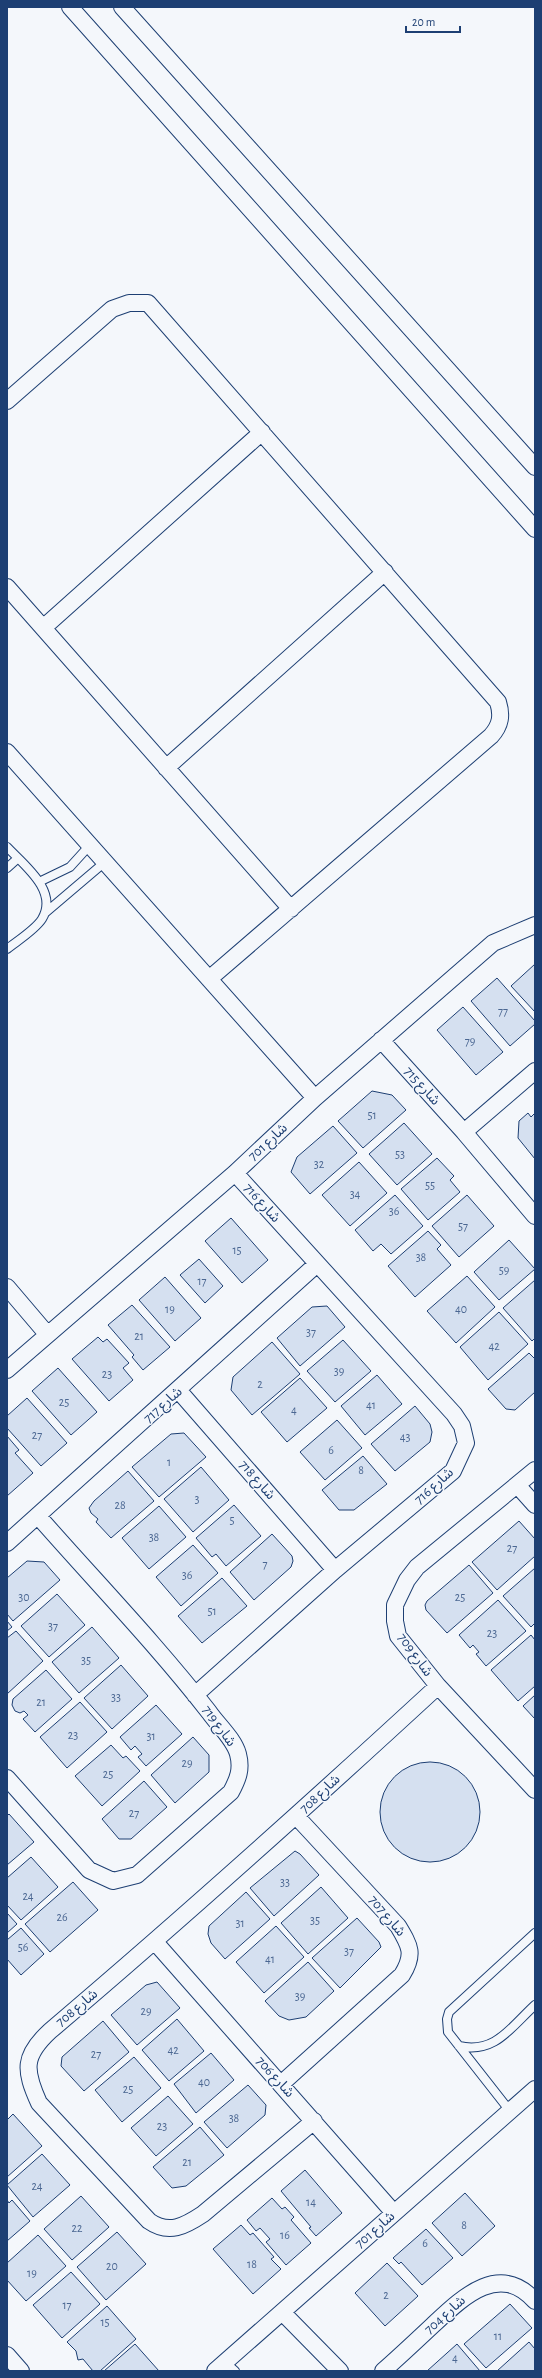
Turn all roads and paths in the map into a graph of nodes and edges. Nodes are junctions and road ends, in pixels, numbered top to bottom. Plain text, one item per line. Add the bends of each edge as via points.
1 (70, 7) edge
2 (122, 7) edge
3 (7, 401) edge
4 (262, 432) junction
5 (535, 467) edge
6 (535, 529) edge
7 (385, 572) junction
8 (7, 587) edge
9 (43, 628) junction
10 (7, 752) edge
11 (166, 768) junction
12 (90, 845) junction
13 (7, 847) edge
14 (17, 859) junction
15 (105, 862) junction
16 (7, 868) edge
17 (39, 882) junction
18 (290, 909) junction
19 (45, 913) junction
20 (535, 925) edge
21 (7, 949) edge
22 (209, 979) junction
23 (381, 1040) junction
24 (535, 1071) edge
25 (315, 1098) junction
26 (464, 1132) junction
27 (235, 1173) junction
28 (535, 1216) edge
29 (317, 1264) junction
30 (7, 1287) edge
31 (47, 1334) junction
32 (7, 1370) edge
33 (179, 1391) junction
34 (535, 1470) edge
35 (518, 1486) junction
36 (535, 1505) edge
37 (38, 1516) junction
38 (7, 1543) edge
39 (335, 1570) junction
40 (438, 1686) junction
41 (195, 1695) junction
42 (7, 1778) edge
43 (535, 1790) edge
44 (296, 1816) junction
45 (535, 1933) edge
46 (155, 1942) junction
47 (535, 2005) edge
48 (458, 2046) junction
49 (281, 2084) junction
50 (535, 2089) edge
51 (510, 2111) junction
52 (314, 2121) junction
53 (394, 2213) junction
54 (535, 2301) edge
55 (282, 2312) junction
56 (7, 2355) edge
57 (225, 2368) edge
58 (21, 2371) edge
59 (340, 2371) edge
60 (384, 2371) edge

1 - 6 street
2 - 5 street
3 - 4 street via 108,312 129,303 148,303
4 - 7 street
4 - 9 street
7 - 11 street
7 - 18 street via 498,702 499,724 491,736
8 - 9 street
9 - 11 street
10 - 12 street
11 - 18 street
12 - 15 street
12 - 17 lane via 70,867
13 - 14 lane
14 - 16 lane
14 - 17 lane
15 - 19 lane
15 - 22 street
17 - 19 lane via 46,897
18 - 22 street
19 - 21 lane via 42,920
20 - 23 street, شارع 701 via 493,943
22 - 25 street
23 - 25 street, شارع 701
23 - 26 street, شارع 715
24 - 26 street
25 - 27 street, شارع 701
26 - 28 street, شارع 715
27 - 29 street, شارع 716
27 - 31 street, شارع 701
29 - 33 street, شارع 717
29 - 39 street, شارع 716 via 454,1414 462,1426 466,1443 453,1471
30 - 31 street
31 - 32 street, شارع 701
33 - 37 street, شارع 717
33 - 39 street, شارع 718
34 - 35 street, شارع 709
35 - 36 street
35 - 40 street, شارع 709 via 418,1567 407,1580 396,1605 398,1636
37 - 38 street, شارع 717
37 - 41 street, شارع 719
39 - 41 street, شارع 716
40 - 43 street, شارع 709
40 - 44 street, شارع 708
41 - 42 street, شارع 719 via 238,1753 238,1779 231,1792 137,1875 114,1881 89,1870
44 - 46 street, شارع 708
44 - 49 street, شارع 707 via 398,1926 407,1941 411,1955 402,1975
45 - 48 lane via 449,2012 446,2019 448,2032
46 - 49 street, شارع 706
46 - 52 street, شارع 708 via 35,2045 28,2065 30,2083 39,2103 149,2221 156,2226 172,2229 186,2226 203,2214
47 - 48 lane via 492,2044 473,2049
48 - 51 lane
49 - 52 street, شارع 706
50 - 51 street, شارع 701
51 - 53 street, شارع 701
52 - 53 street, شارع 706
53 - 55 street, شارع 701
54 - 60 street, شارع 704 via 524,2290 506,2284 486,2285 466,2295
55 - 57 street, شارع 701
55 - 59 street
56 - 58 street

